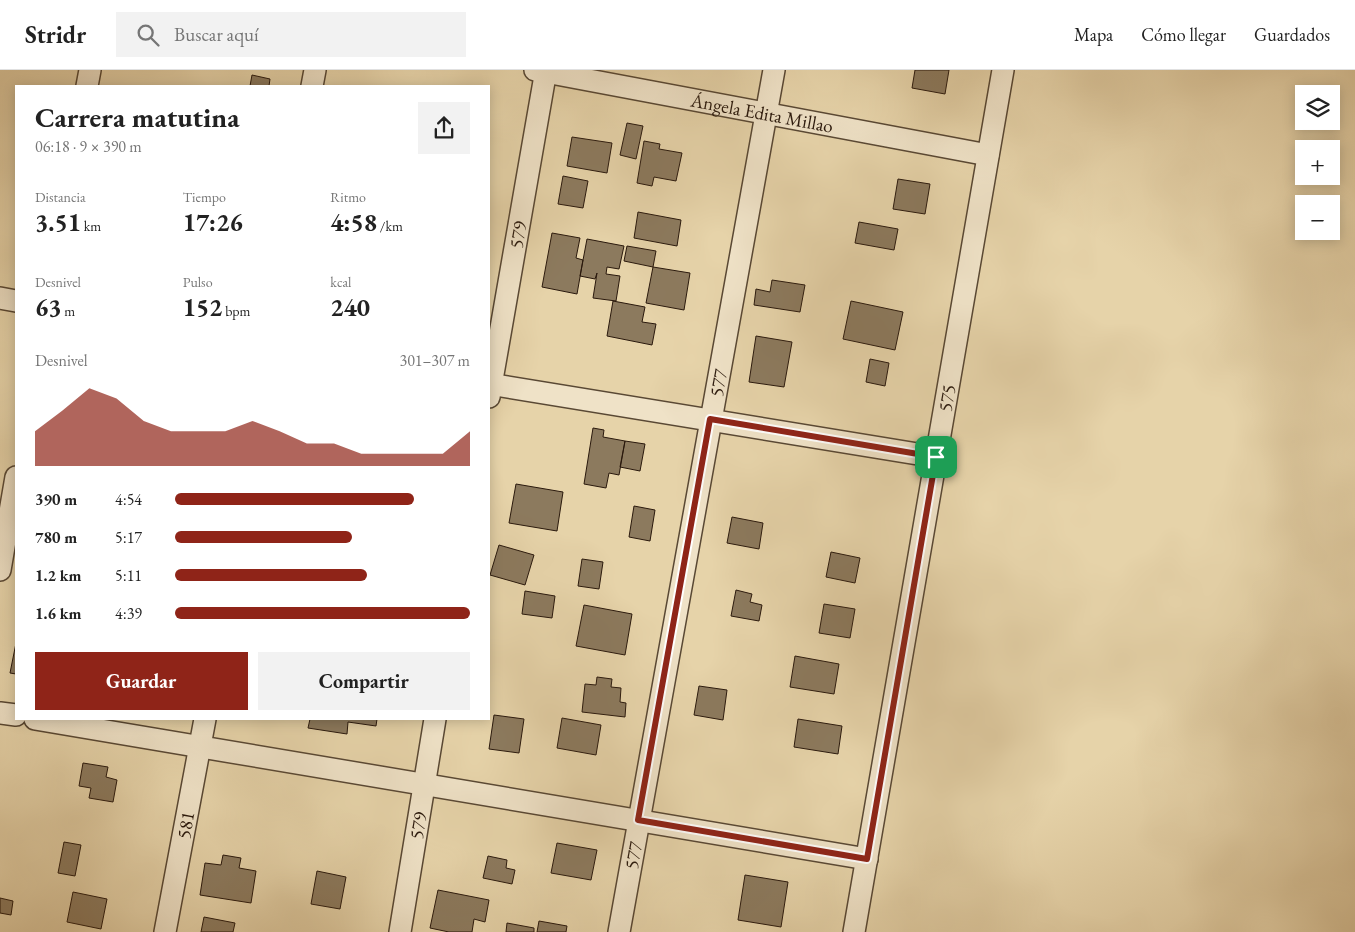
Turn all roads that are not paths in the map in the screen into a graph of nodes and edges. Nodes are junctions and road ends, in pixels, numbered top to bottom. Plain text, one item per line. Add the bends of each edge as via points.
1 (90, 70) edge
2 (315, 70) edge
3 (774, 70) edge
4 (1002, 70) edge
5 (543, 71) edge
6 (87, 85) edge
7 (312, 85) edge
8 (766, 114) junction
9 (988, 155) junction
10 (0, 298) edge
11 (15, 301) edge
12 (490, 389) edge
13 (710, 419) junction
14 (936, 457) junction
15 (15, 483) edge
16 (0, 570) edge
17 (0, 713) edge
18 (15, 716) edge
19 (42, 720) edge
20 (205, 720) edge
21 (435, 720) edge
22 (200, 747) junction
23 (424, 784) junction
24 (638, 820) junction
25 (867, 859) junction
26 (165, 932) edge
27 (400, 932) edge
28 (620, 932) edge
29 (854, 932) edge

1 - 6 street
2 - 7 street
3 - 8 street, 577
4 - 9 street, 575
5 - 8 street, Ángela Edita Millao
5 - 12 street, 579
8 - 9 street, Ángela Edita Millao
8 - 13 street, 577
9 - 14 street, 575
10 - 11 street
12 - 13 street
13 - 14 street
13 - 24 street, 577
14 - 25 street, 575
15 - 16 street
17 - 18 street
19 - 22 street
20 - 22 street, 581
21 - 23 street, 579
22 - 23 street
22 - 26 street, 581
23 - 24 street
23 - 27 street, 579
24 - 25 street
24 - 28 street, 577
25 - 29 street, 575

